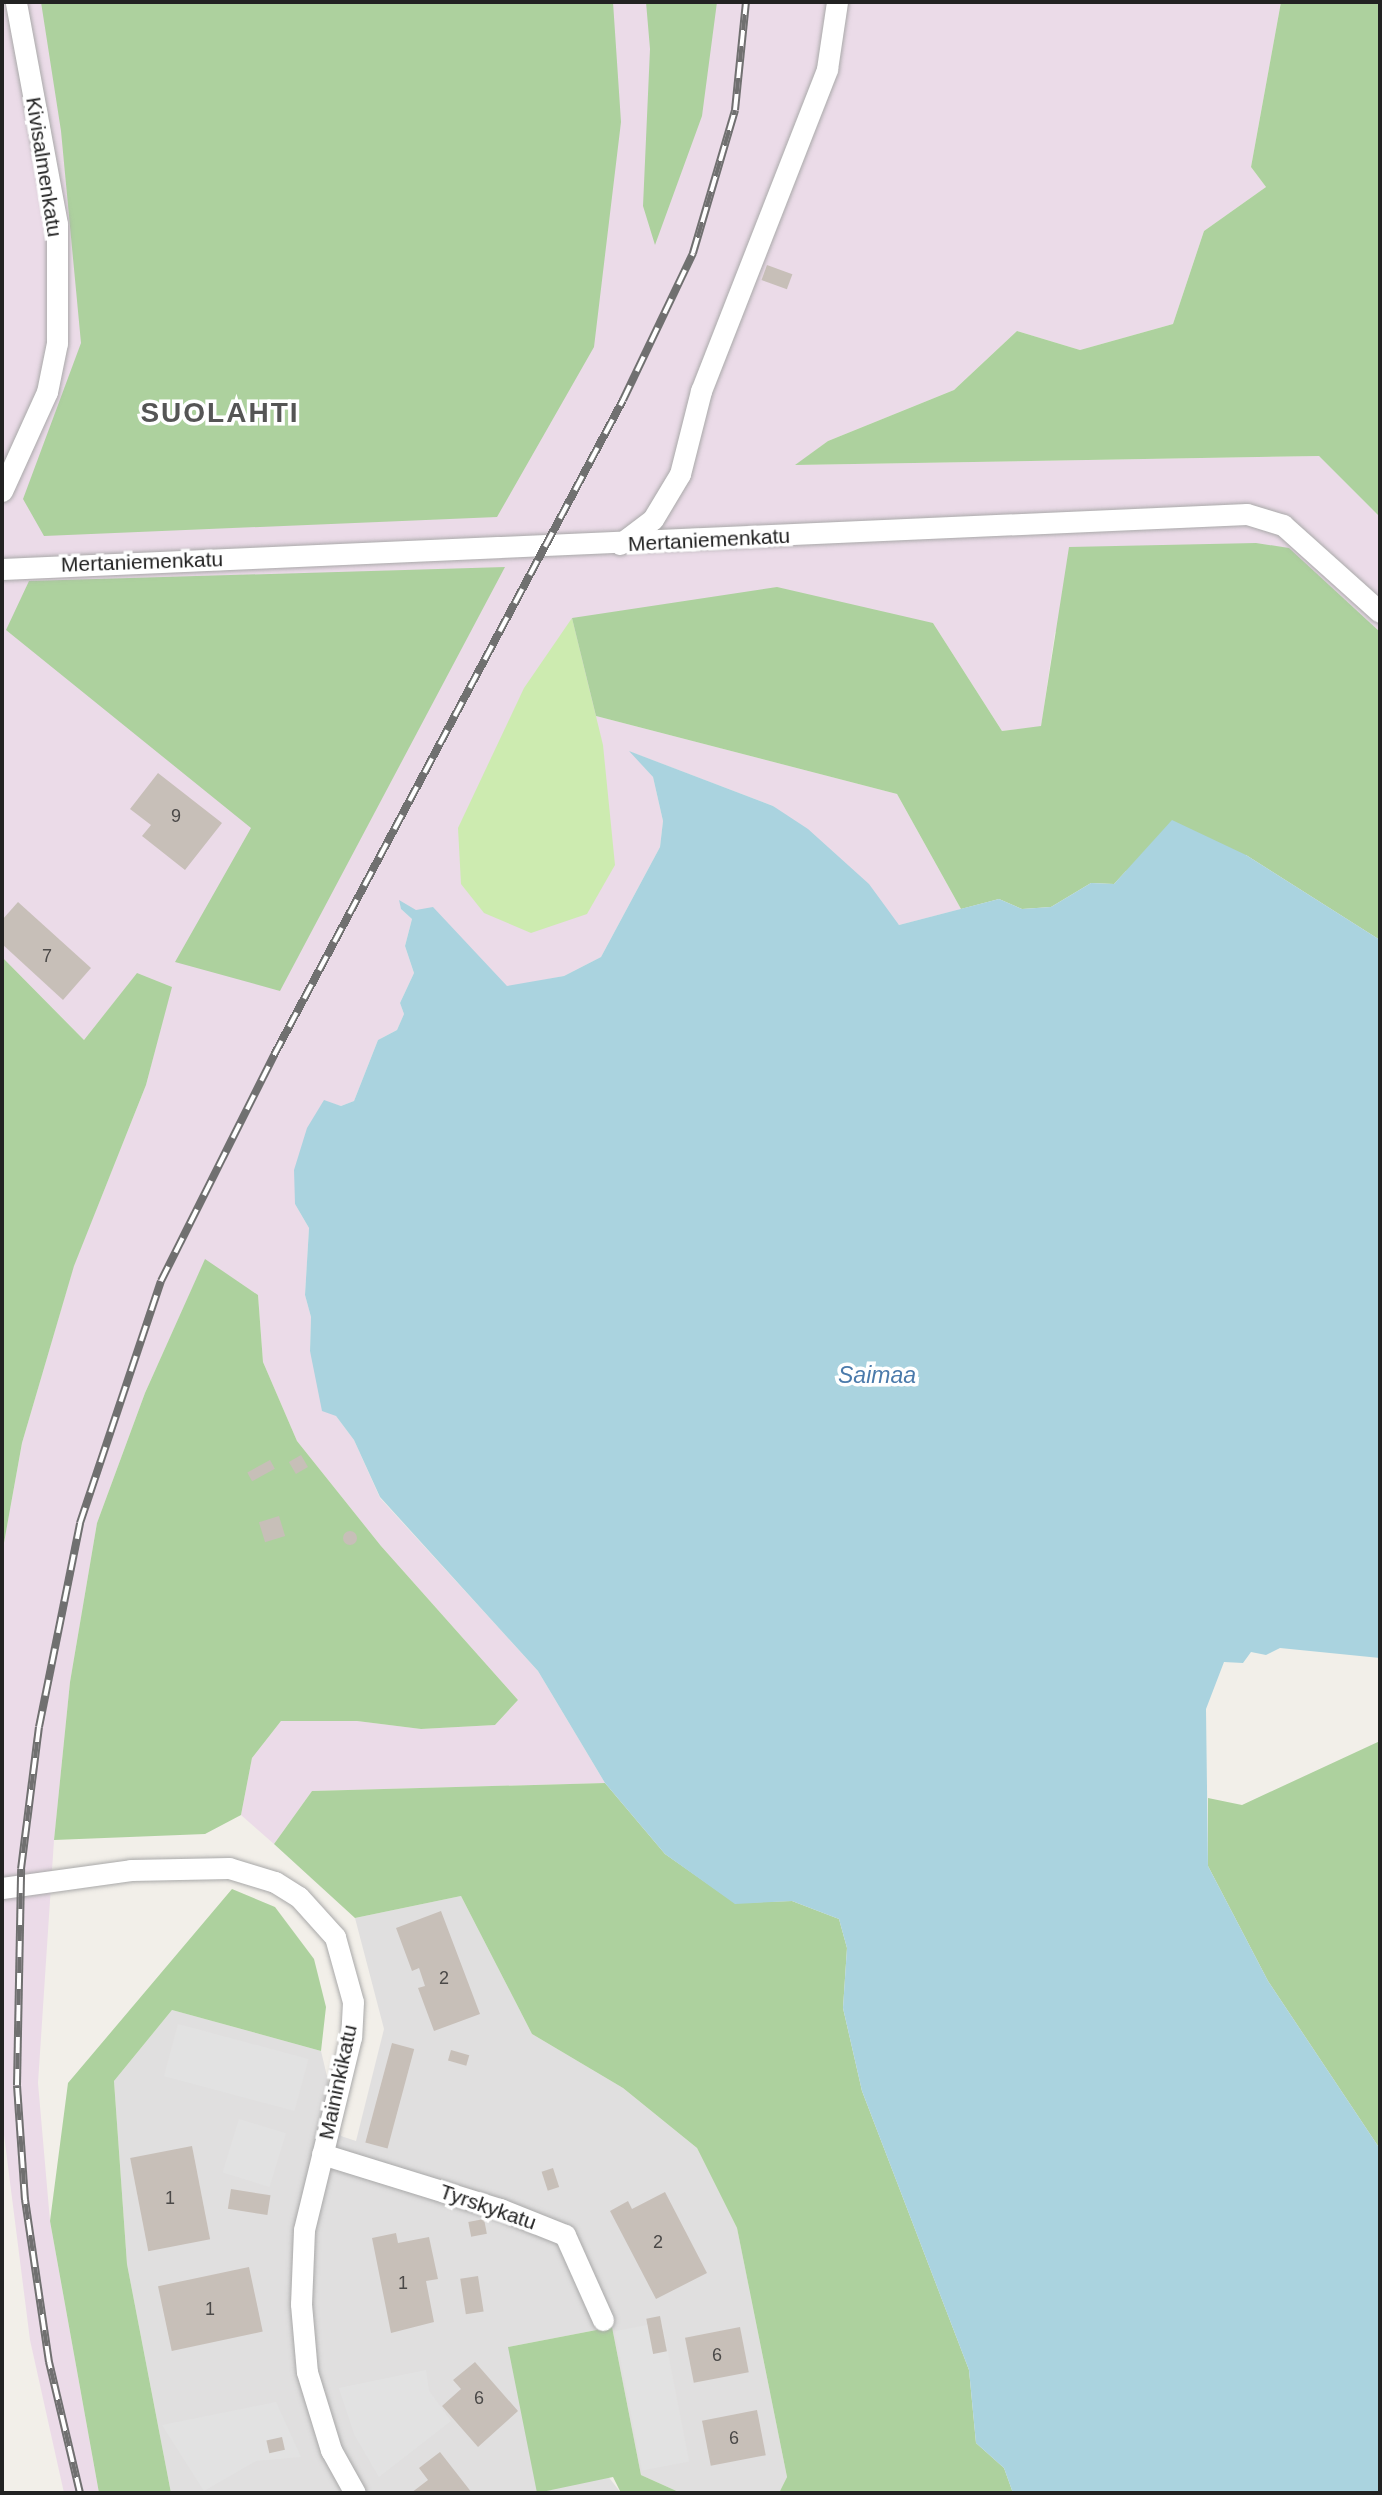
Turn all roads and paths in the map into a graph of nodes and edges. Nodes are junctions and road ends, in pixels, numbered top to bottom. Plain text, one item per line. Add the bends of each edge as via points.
1 (16, 2) edge
2 (837, 2) edge
3 (2, 491) edge
4 (620, 544) junction
5 (2, 569) edge
6 (1380, 612) edge
7 (2, 1888) edge
8 (322, 2154) junction
9 (603, 2319) dead end
10 (355, 2493) edge

1 - 3 street, Kivisalmenkatu via 57,224 57,343 47,392
2 - 4 street via 827,69 701,391 680,474 653,519
4 - 5 street, Mertaniemenkatu
4 - 6 street, Mertaniemenkatu via 1247,514 1283,525
7 - 8 street, Maininkikatu via 131,1870 204,1866 253,1873 299,1897 335,1937 353,2002 351,2037
8 - 9 street, Tyrskykatu via 500,2209 565,2235
8 - 10 street, Maininkikatu via 304,2230 301,2304 307,2372 331,2450

